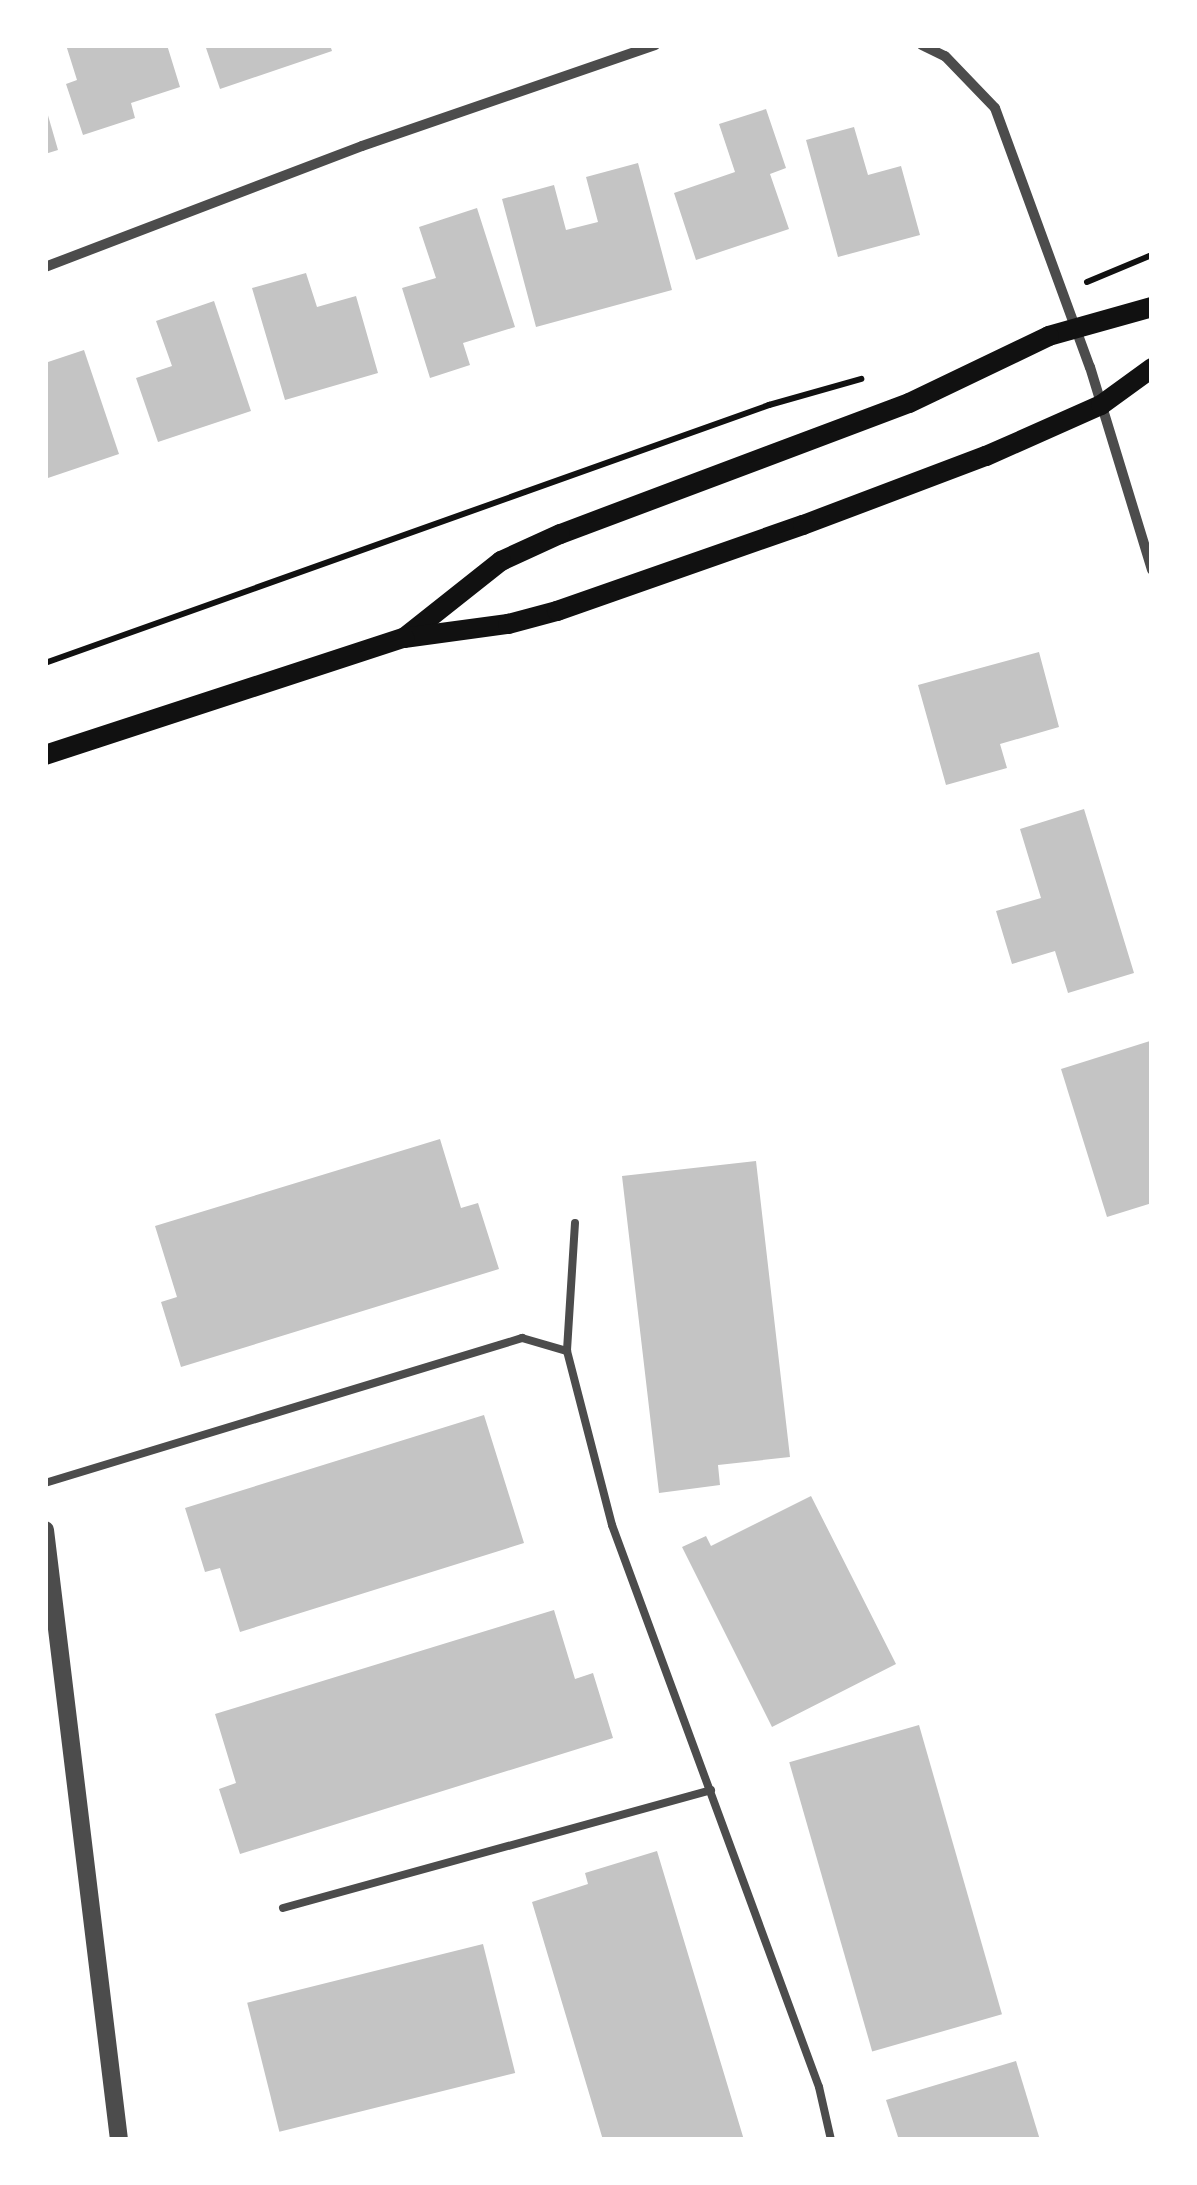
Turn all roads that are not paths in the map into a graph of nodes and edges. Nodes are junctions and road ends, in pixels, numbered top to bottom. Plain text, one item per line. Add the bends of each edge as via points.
1 (655, 45) edge
2 (922, 45) edge
3 (45, 266) edge
4 (1152, 307) edge
5 (1076, 329) junction
6 (1152, 368) edge
7 (1101, 405) junction
8 (1152, 570) edge
9 (404, 638) junction
10 (45, 755) edge
11 (575, 1223) dead end
12 (567, 1351) junction
13 (45, 1483) edge
14 (45, 1530) edge
15 (49, 1599) edge
16 (710, 1790) junction
17 (283, 1908) dead end
18 (119, 2140) edge
19 (831, 2140) edge

1 - 3 street
2 - 5 street via 945,56 995,108
4 - 5 main road
5 - 7 street
5 - 9 main road via 909,403 560,534 501,562
6 - 7 main road
7 - 8 street
7 - 9 main road via 970,462 557,610
9 - 10 main road
11 - 12 lane
12 - 13 lane via 522,1338
12 - 16 lane via 612,1526
14 - 15 street
15 - 18 street
16 - 17 lane
16 - 19 lane via 818,2086

